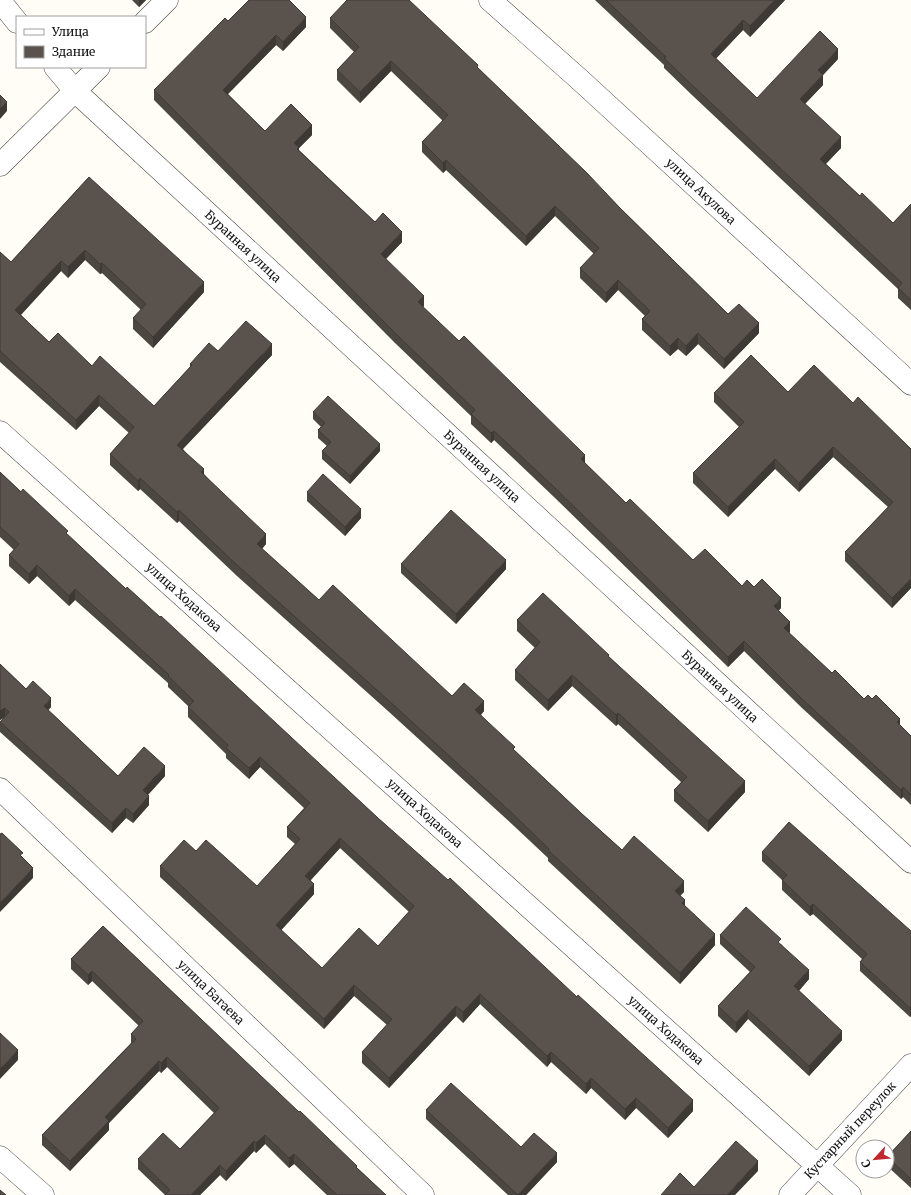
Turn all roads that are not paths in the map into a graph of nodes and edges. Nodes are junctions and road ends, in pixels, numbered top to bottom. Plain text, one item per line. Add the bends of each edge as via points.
1 (167, 0) edge
2 (490, 0) edge
3 (0, 1) edge
4 (16, 21) edge
5 (146, 21) edge
6 (56, 68) edge
7 (98, 68) edge
8 (75, 91) junction
9 (0, 165) edge
10 (911, 384) edge
11 (0, 432) edge
12 (0, 788) edge
13 (911, 862) edge
14 (911, 1065) edge
15 (0, 1157) edge
16 (818, 1165) junction
17 (43, 1195) edge
18 (423, 1195) edge
19 (790, 1195) edge
20 (850, 1195) edge

1 - 5 street
2 - 10 street, улица Акулова
3 - 4 street
6 - 8 street, Буранная улица
7 - 8 street
8 - 9 street
8 - 13 street, Буранная улица
11 - 16 street, улица Ходакова
12 - 18 street, улица Багаева
14 - 16 street, Кустарный переулок
15 - 17 street
16 - 19 street, Кустарный переулок
16 - 20 street, улица Ходакова

